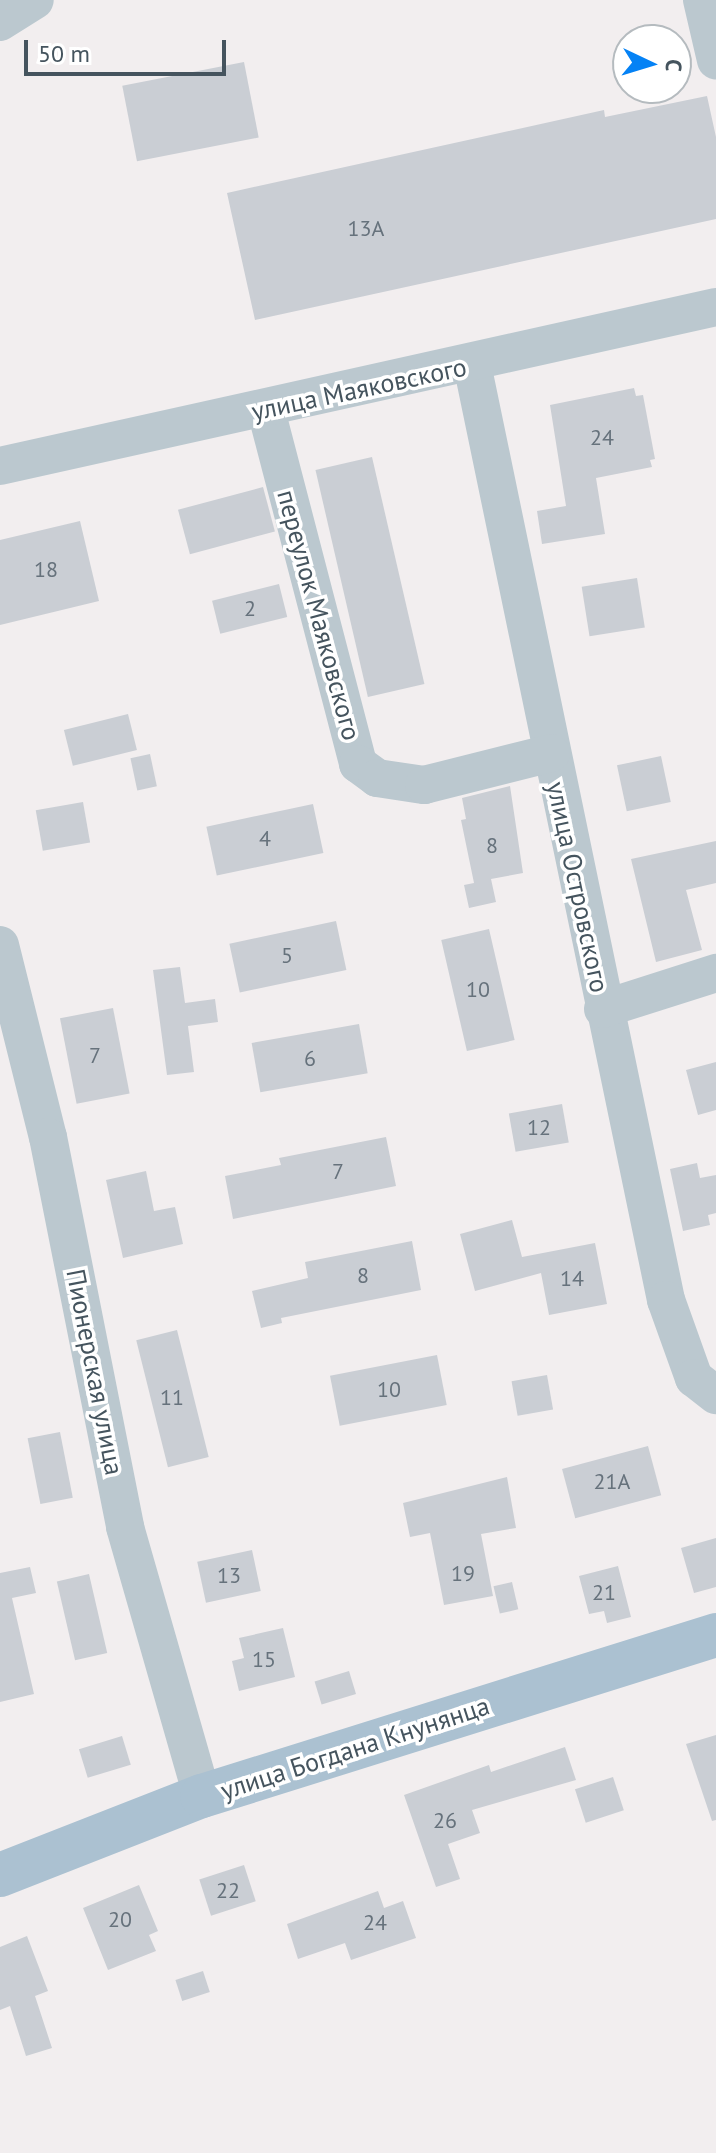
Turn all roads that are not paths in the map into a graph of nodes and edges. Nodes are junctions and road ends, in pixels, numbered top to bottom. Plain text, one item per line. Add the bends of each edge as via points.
1 (35, 0) edge
2 (702, 0) edge
3 (0, 22) edge
4 (716, 60) edge
5 (716, 307) edge
6 (472, 364) junction
7 (266, 410) junction
8 (0, 466) edge
9 (551, 753) junction
10 (0, 945) edge
11 (716, 973) edge
12 (603, 1009) junction
13 (716, 1395) edge
14 (716, 1635) edge
15 (202, 1796) junction
16 (0, 1875) edge

1 - 3 street
2 - 4 street
5 - 6 street, улица Маяковского
6 - 7 street, улица Маяковского
6 - 9 street, улица Островского
7 - 8 street, улица Маяковского
7 - 9 street, переулок Маяковского via 358,764 377,778 424,785
9 - 12 street, улица Островского
10 - 15 street, Пионерская улица via 48,1137 125,1527
11 - 12 street
12 - 13 street, улица Островского via 675,1336 694,1378
14 - 15 main road, улица Богдана Кнунянца
15 - 16 main road, улица Богдана Кнунянца

